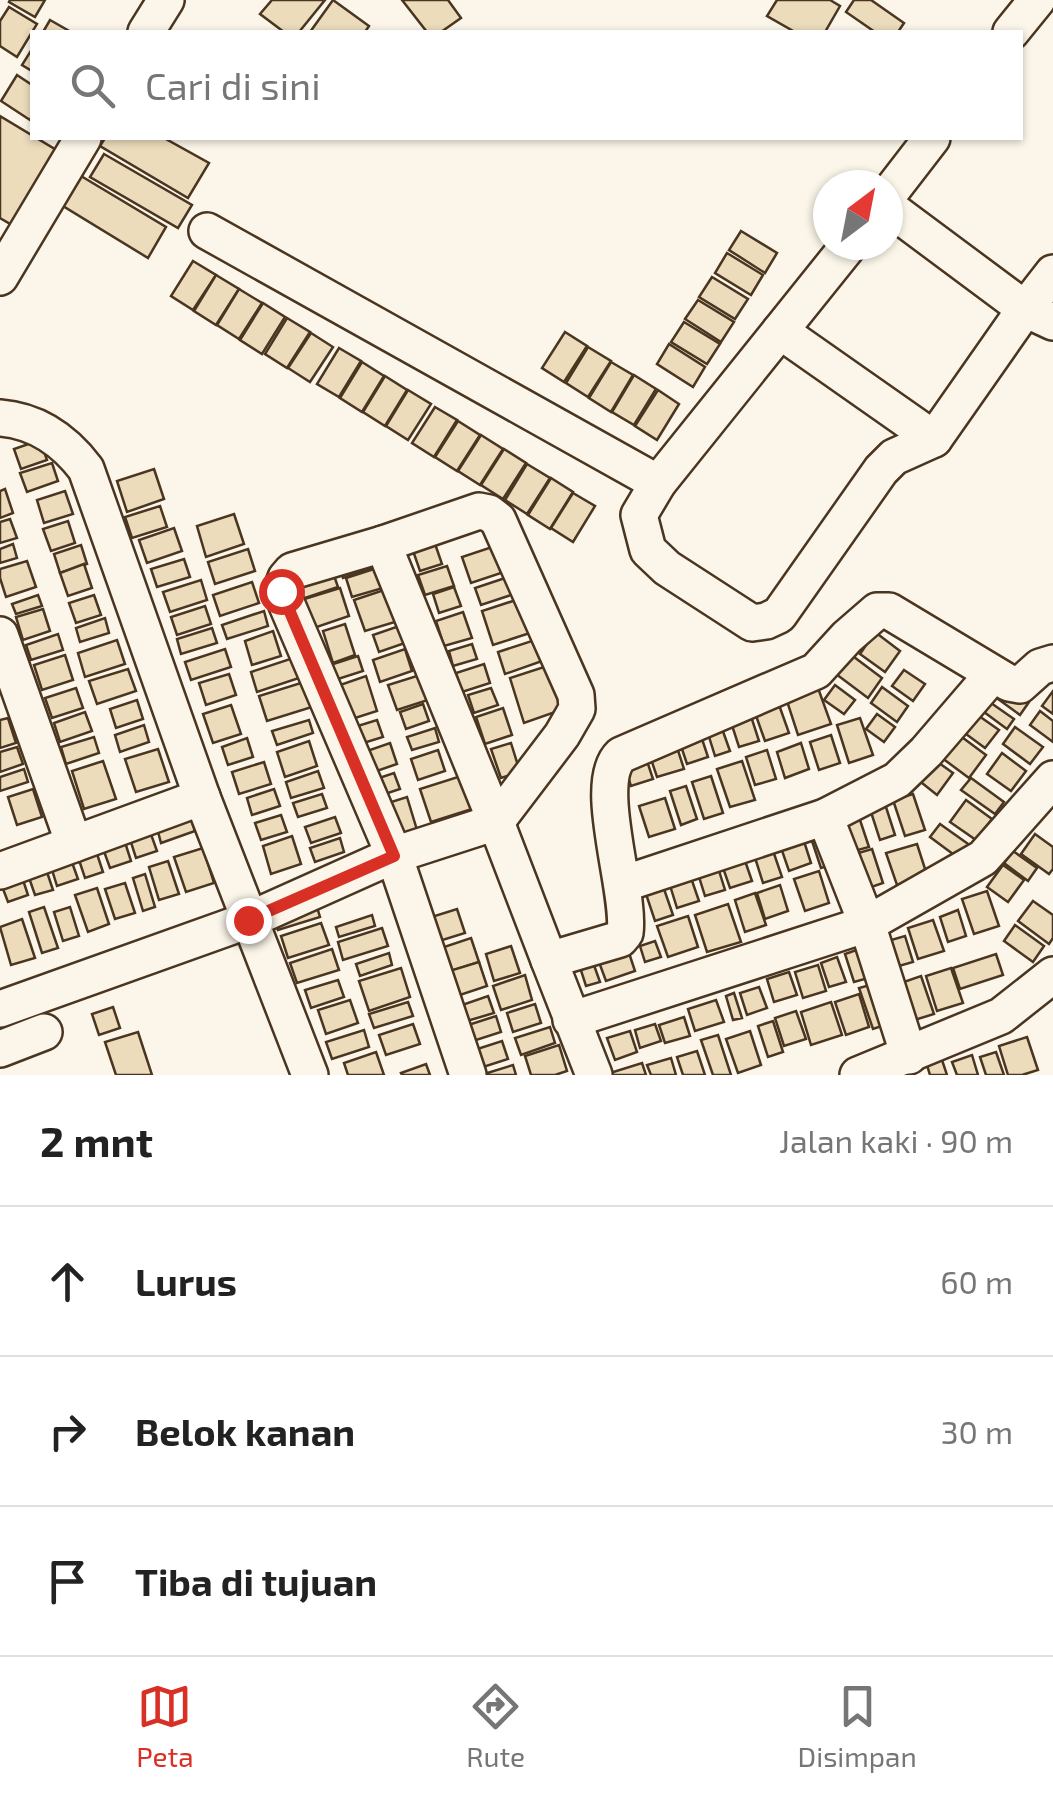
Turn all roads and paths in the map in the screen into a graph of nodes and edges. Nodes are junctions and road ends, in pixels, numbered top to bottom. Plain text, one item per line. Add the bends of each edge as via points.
1 (166, 0) edge
2 (1037, 0) edge
3 (147, 30) edge
4 (1014, 30) edge
5 (82, 140) edge
6 (930, 140) edge
7 (903, 176) edge
8 (903, 218) edge
9 (207, 231) dead end
10 (836, 260) edge
11 (1053, 272) edge
12 (0, 277) edge
13 (1039, 315) edge
14 (780, 332) junction
15 (0, 418) edge
16 (934, 440) junction
17 (658, 483) junction
18 (383, 544) junction
19 (0, 636) edge
20 (1053, 663) edge
21 (993, 674) junction
22 (1053, 779) edge
23 (202, 797) junction
24 (826, 816) junction
25 (496, 822) junction
26 (74, 844) junction
27 (394, 856) junction
28 (0, 871) edge
29 (623, 884) junction
30 (248, 920) junction
31 (867, 924) junction
32 (549, 960) junction
33 (1053, 975) edge
34 (0, 1009) edge
35 (572, 1020) junction
36 (44, 1032) dead end
37 (0, 1048) edge
38 (909, 1056) junction
39 (310, 1075) edge
40 (468, 1075) edge
41 (594, 1075) edge
42 (858, 1075) edge

1 - 3 street
2 - 4 street
5 - 12 street
6 - 7 street
8 - 13 street
9 - 17 street
10 - 14 street
11 - 13 street
13 - 16 street
14 - 16 street
14 - 17 street
15 - 23 street via 41,428 86,469
16 - 17 street via 881,470 779,615 766,621 752,623 648,550 638,514
18 - 25 street
18 - 25 street via 488,512 498,520 576,695 570,721
18 - 27 street via 292,570 281,591
19 - 26 street
20 - 21 street via 1020,685
21 - 24 street via 897,780
21 - 29 street via 888,611 877,611 816,671 621,755 611,790
22 - 31 street via 983,858
23 - 26 street
23 - 30 street
24 - 29 street
24 - 31 street
25 - 27 street
25 - 32 street
26 - 28 street
27 - 30 street
27 - 40 street
29 - 32 street via 626,927 620,938
30 - 34 street
30 - 39 street
31 - 35 street
31 - 38 street
32 - 35 street
33 - 38 street via 1000,1016
35 - 41 street
36 - 37 street
38 - 42 street

